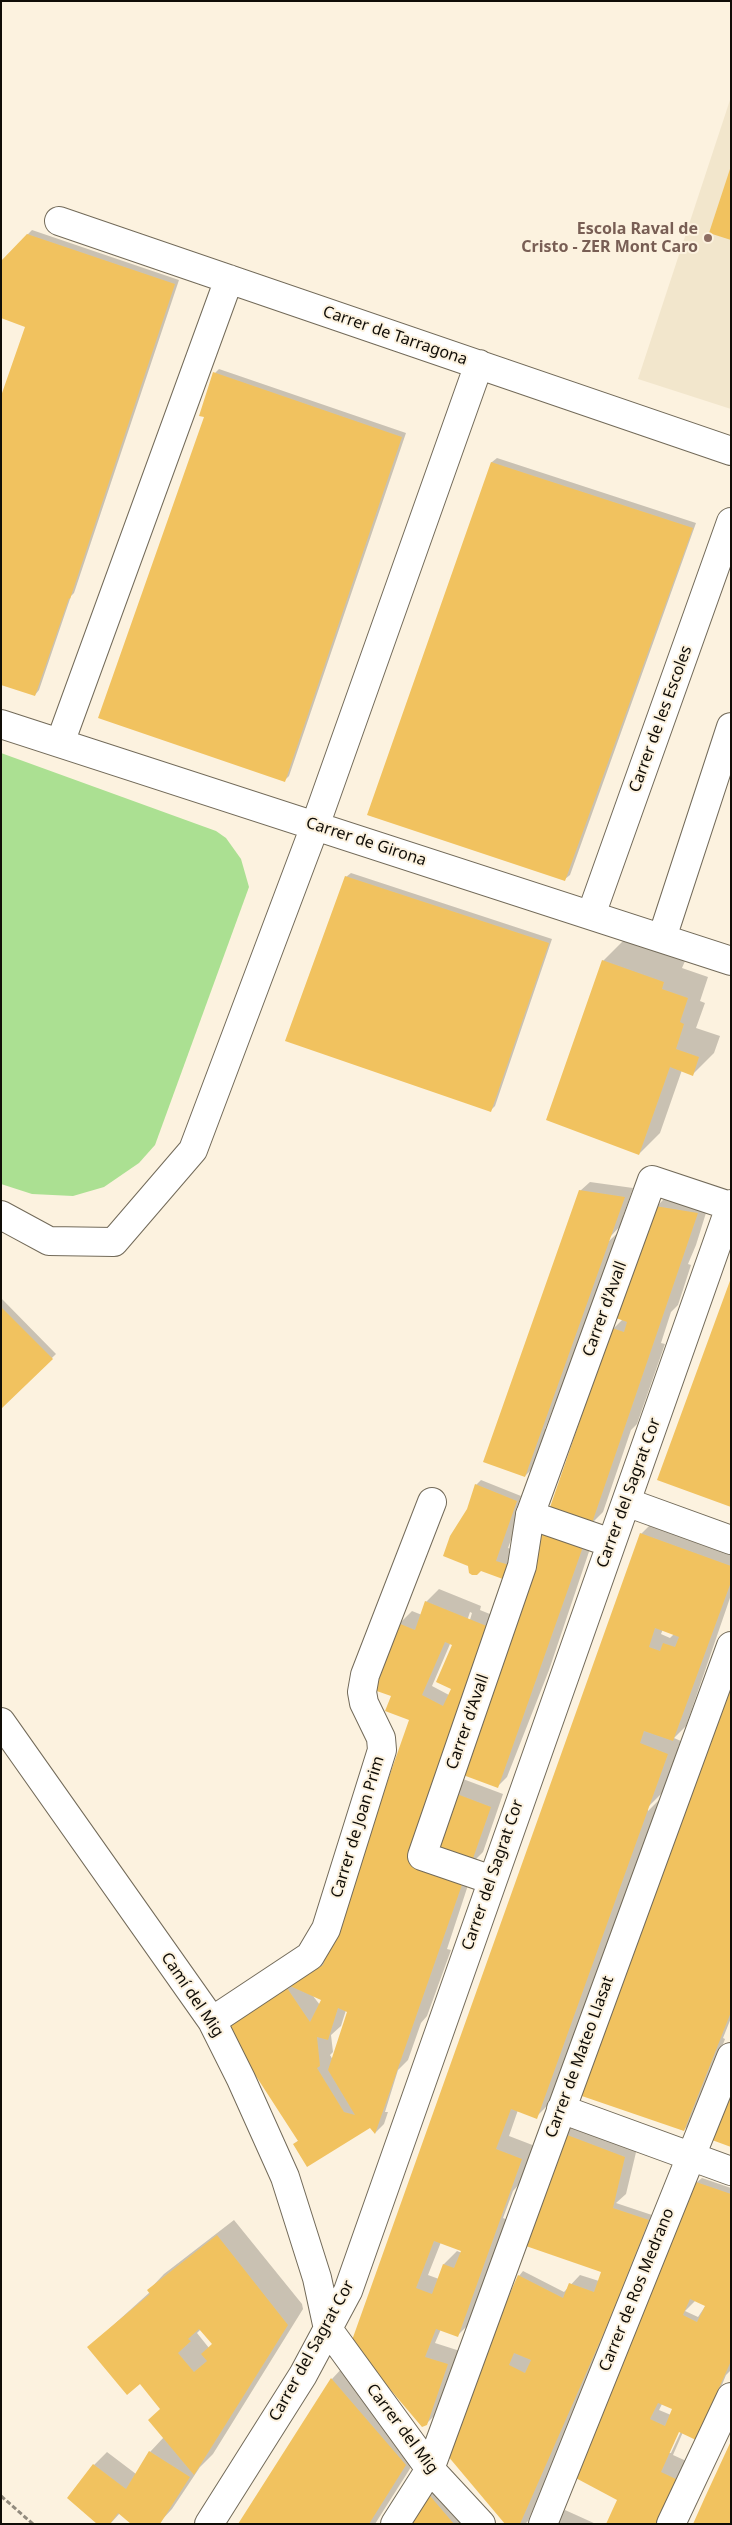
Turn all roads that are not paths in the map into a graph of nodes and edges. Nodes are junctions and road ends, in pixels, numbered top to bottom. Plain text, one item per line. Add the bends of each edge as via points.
1 (59, 221) dead end
2 (229, 279) junction
3 (479, 364) junction
4 (731, 451) edge
5 (731, 522) edge
6 (1, 724) edge
7 (731, 727) edge
8 (60, 743) junction
9 (315, 826) junction
10 (591, 915) junction
11 (662, 938) junction
12 (731, 960) edge
13 (730, 1205) edge
14 (1, 1215) edge
15 (432, 1502) dead end
16 (626, 1502) junction
17 (530, 1516) junction
18 (731, 1540) edge
19 (611, 1543) junction
20 (731, 1646) edge
21 (1, 1722) edge
22 (492, 1880) junction
23 (212, 2021) junction
24 (731, 2057) edge
25 (561, 2109) junction
26 (690, 2158) junction
27 (731, 2172) edge
28 (328, 2329) junction
29 (731, 2397) edge
30 (430, 2469) junction
31 (209, 2524) edge
32 (394, 2524) edge
33 (481, 2524) edge
34 (543, 2524) edge
35 (671, 2524) edge

1 - 2 street, Carrer de Tarragona
2 - 3 street, Carrer de Tarragona
2 - 8 street
3 - 4 street, Carrer de Tarragona
3 - 9 street
5 - 10 street, Carrer de les Escoles
6 - 8 street, Carrer de Girona
7 - 11 street
8 - 9 street, Carrer de Girona
9 - 10 street, Carrer de Girona
9 - 14 street via 193,1150 114,1242 50,1241
10 - 11 street, Carrer de Girona
11 - 12 street, Carrer de Girona
13 - 16 street, Carrer del Sagrat Cor
13 - 17 street, Carrer d'Avall via 652,1180
15 - 23 street, Carrer de Joan Prim via 365,1675 364,1703 381,1738 382,1750 326,1928 310,1956
16 - 18 street
16 - 19 street, Carrer del Sagrat Cor
17 - 19 street
17 - 22 street, Carrer d'Avall via 522,1566 422,1856
19 - 22 street, Carrer del Sagrat Cor
20 - 25 street, Carrer de Mateo Llasat
21 - 23 street, Camí del Mig
22 - 28 street, Carrer del Sagrat Cor via 348,2292
23 - 28 street, Camí del Mig via 285,2177 315,2269
24 - 26 street, Carrer de Ros Medrano
25 - 26 street
25 - 30 street, Carrer de Mateo Llasat
26 - 27 street
26 - 34 street, Carrer de Ros Medrano
28 - 30 street, Carrer del Mig
28 - 31 street, Carrer del Sagrat Cor via 303,2375
29 - 35 street
30 - 32 street, Carrer de Mateo Llasat
30 - 33 street, Carrer del Mig

